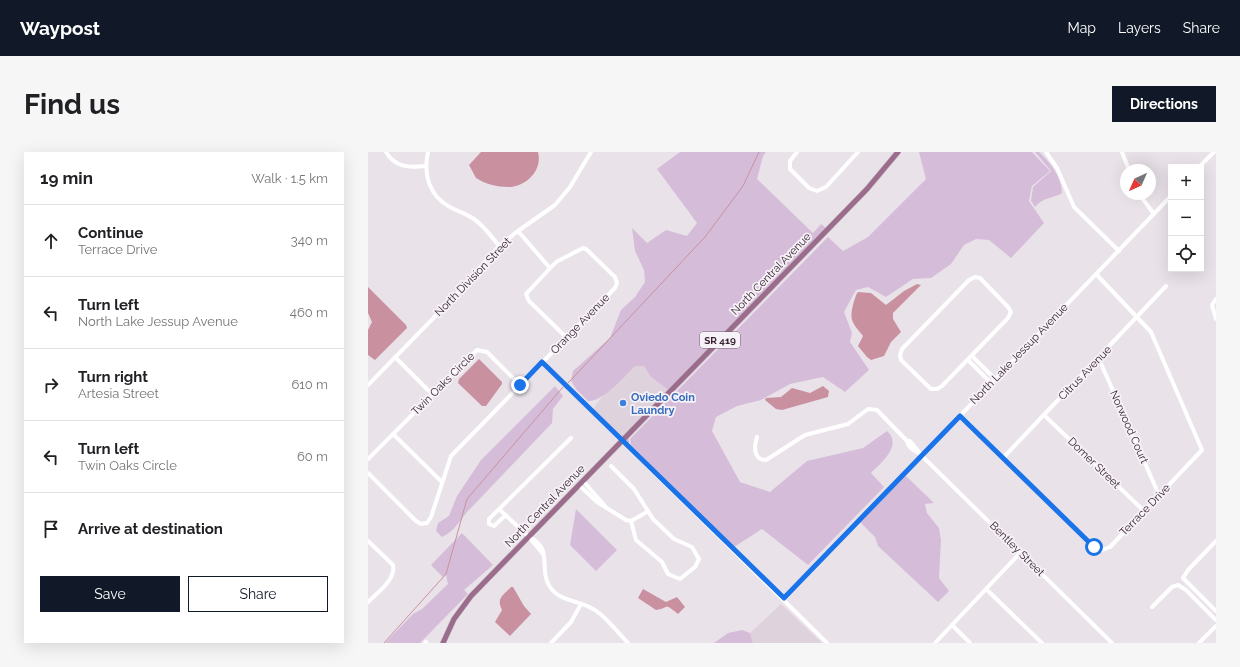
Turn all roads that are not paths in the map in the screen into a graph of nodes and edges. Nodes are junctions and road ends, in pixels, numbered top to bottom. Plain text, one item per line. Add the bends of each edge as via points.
1 (386, 152) edge
2 (428, 152) edge
3 (591, 152) edge
4 (796, 152) edge
5 (858, 152) edge
6 (898, 152) edge
7 (1046, 152) edge
8 (1122, 152) edge
9 (1214, 152) edge
10 (1127, 164) edge
11 (1202, 164) edge
12 (425, 166) junction
13 (1168, 199) edge
14 (1143, 200) edge
15 (1154, 214) junction
16 (518, 231) junction
17 (500, 246) junction
18 (1119, 251) junction
19 (549, 267) junction
20 (1096, 274) junction
21 (1166, 286) dead end
22 (1216, 299) edge
23 (1139, 317) junction
24 (1216, 319) edge
25 (566, 338) junction
26 (972, 356) junction
27 (395, 357) junction
28 (1099, 359) junction
29 (968, 360) junction
30 (542, 362) junction
31 (982, 366) junction
32 (978, 370) junction
33 (995, 379) junction
34 (991, 383) junction
35 (368, 385) edge
36 (520, 385) junction
37 (432, 394) junction
38 (1044, 415) junction
39 (960, 416) junction
40 (394, 434) junction
41 (757, 437) dead end
42 (571, 438) dead end
43 (622, 441) junction
44 (922, 456) junction
45 (1003, 458) junction
46 (368, 459) edge
47 (611, 466) dead end
48 (368, 473) edge
49 (442, 482) junction
50 (581, 483) junction
51 (1159, 495) junction
52 (500, 510) junction
53 (647, 512) junction
54 (1144, 512) junction
55 (506, 515) junction
56 (631, 521) junction
57 (529, 537) junction
58 (368, 541) edge
59 (1216, 541) edge
60 (1020, 553) junction
61 (986, 589) junction
62 (784, 598) junction
63 (368, 602) edge
64 (581, 604) junction
65 (1152, 607) dead end
66 (1216, 611) edge
67 (1216, 620) edge
68 (952, 625) junction
69 (1216, 626) edge
70 (443, 643) edge
71 (551, 643) edge
72 (628, 643) edge
73 (827, 643) edge
74 (935, 643) edge
75 (970, 643) edge
76 (1042, 643) edge
77 (1112, 643) edge
78 (1199, 643) edge

1 - 12 street via 399,165
2 - 12 street
3 - 16 street, North Division Street via 570,187 555,205
4 - 5 street via 790,160 790,169 809,188 817,191 826,187
6 - 43 main road, North Central Avenue / SR 419 via 867,189
7 - 18 street via 1057,168 1074,207
8 - 10 street
9 - 11 street
12 - 17 street via 426,175 436,196 448,206 474,219
13 - 15 street, North Lake Jessup Avenue
14 - 15 street
15 - 18 street, North Lake Jessup Avenue
16 - 17 street, North Division Street
16 - 19 street
17 - 27 street, North Division Street
18 - 20 street, North Lake Jessup Avenue
19 - 25 street via 528,290 526,297
19 - 25 street, Orange Avenue via 583,248 615,277 617,285
20 - 23 street, Terrace Drive
20 - 33 street, North Lake Jessup Avenue
21 - 23 street, Citrus Avenue
22 - 24 street via 1212,305
23 - 28 street, Citrus Avenue
23 - 51 street, Terrace Drive via 1152,332 1202,445 1200,453
25 - 30 street, Orange Avenue
26 - 29 street
26 - 29 street via 1011,312 980,278 975,277 969,280 902,349 900,355 901,360 931,389 937,389
26 - 31 street
27 - 35 street, North Division Street
27 - 37 street
28 - 38 street, Citrus Avenue
28 - 51 street, Norwood Court
29 - 32 street
30 - 36 street
30 - 43 street
31 - 32 street
31 - 33 street
32 - 34 street
33 - 34 street, North Lake Jessup Avenue
34 - 39 street, North Lake Jessup Avenue
36 - 37 street, Twin Oaks Circle via 487,352 477,350
36 - 49 street via 451,456
37 - 40 street, Twin Oaks Circle
38 - 45 street, Citrus Avenue
38 - 54 street, Domer Street
39 - 44 street, North Lake Jessup Avenue
39 - 45 street, Terrace Drive
40 - 46 street, Twin Oaks Circle
40 - 49 street
41 - 44 street, Bentley Street via 757,456 766,460 805,435 848,424 872,408 910,441
42 - 52 street
43 - 50 main road, North Central Avenue / SR 419
43 - 62 street
44 - 60 street, Bentley Street
44 - 62 street, North Lake Jessup Avenue
45 - 54 street, Terrace Drive via 1099,549 1110,547
47 - 53 street via 634,489
48 - 49 street via 421,524 430,520
50 - 56 street via 597,502 618,517
50 - 57 main road, North Central Avenue / SR 419
51 - 54 street, Terrace Drive
52 - 55 street
52 - 55 street via 488,522 491,526 496,525
53 - 56 street
53 - 56 street via 674,539 692,547 697,553 699,559 686,576 680,579 668,574 662,562 636,540
55 - 57 street
57 - 64 street via 544,555 550,587 559,597
57 - 70 main road, North Central Avenue / SR 419 via 471,596 454,619
58 - 63 street via 393,565 394,571 391,579
59 - 66 street via 1183,578
60 - 61 street
60 - 77 street, Bentley Street
61 - 68 street
61 - 76 street
62 - 73 street
64 - 71 street via 571,622
64 - 72 street via 594,609
65 - 67 street via 1172,587 1178,585
68 - 74 street
68 - 75 street
69 - 78 street

